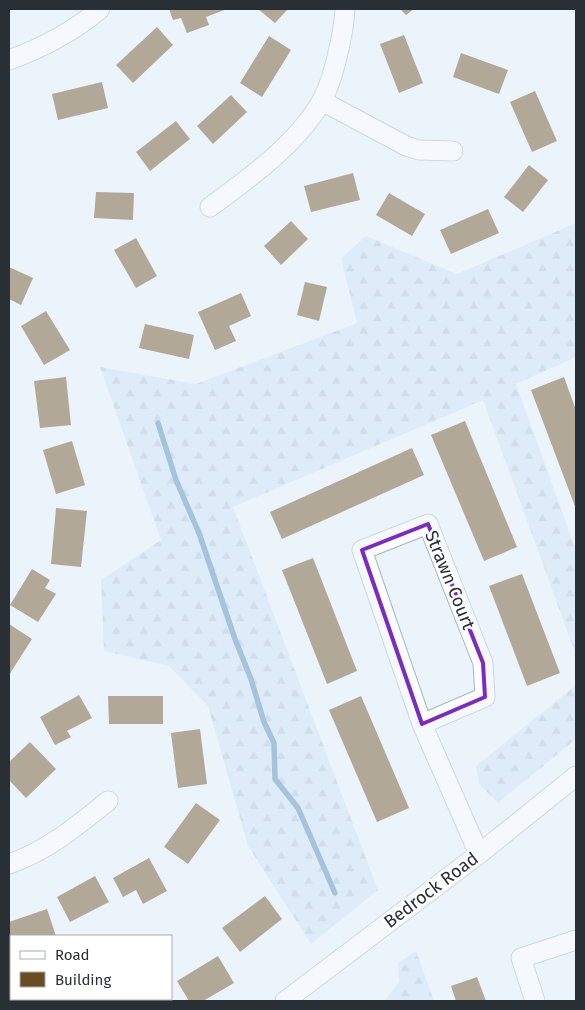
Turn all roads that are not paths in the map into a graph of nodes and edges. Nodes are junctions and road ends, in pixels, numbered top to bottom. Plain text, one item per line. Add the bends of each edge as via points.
1 (100, 9) edge
2 (345, 9) edge
3 (9, 60) edge
4 (322, 101) junction
5 (453, 151) dead end
6 (210, 207) dead end
7 (422, 724) junction
8 (576, 776) edge
9 (108, 801) dead end
10 (479, 854) junction
11 (9, 864) edge
12 (576, 940) edge
13 (285, 1001) edge
14 (535, 1001) edge

1 - 3 street via 49,44
2 - 4 street via 340,49
4 - 5 street via 406,146 419,150
4 - 6 street via 283,148
7 - 7 street, Strawn Court via 485,697 483,663 428,524 362,550
7 - 10 street, Strawn Court
8 - 10 street, Bedrock Road
9 - 11 street via 57,841
10 - 13 street, Bedrock Road
12 - 14 street via 521,958

